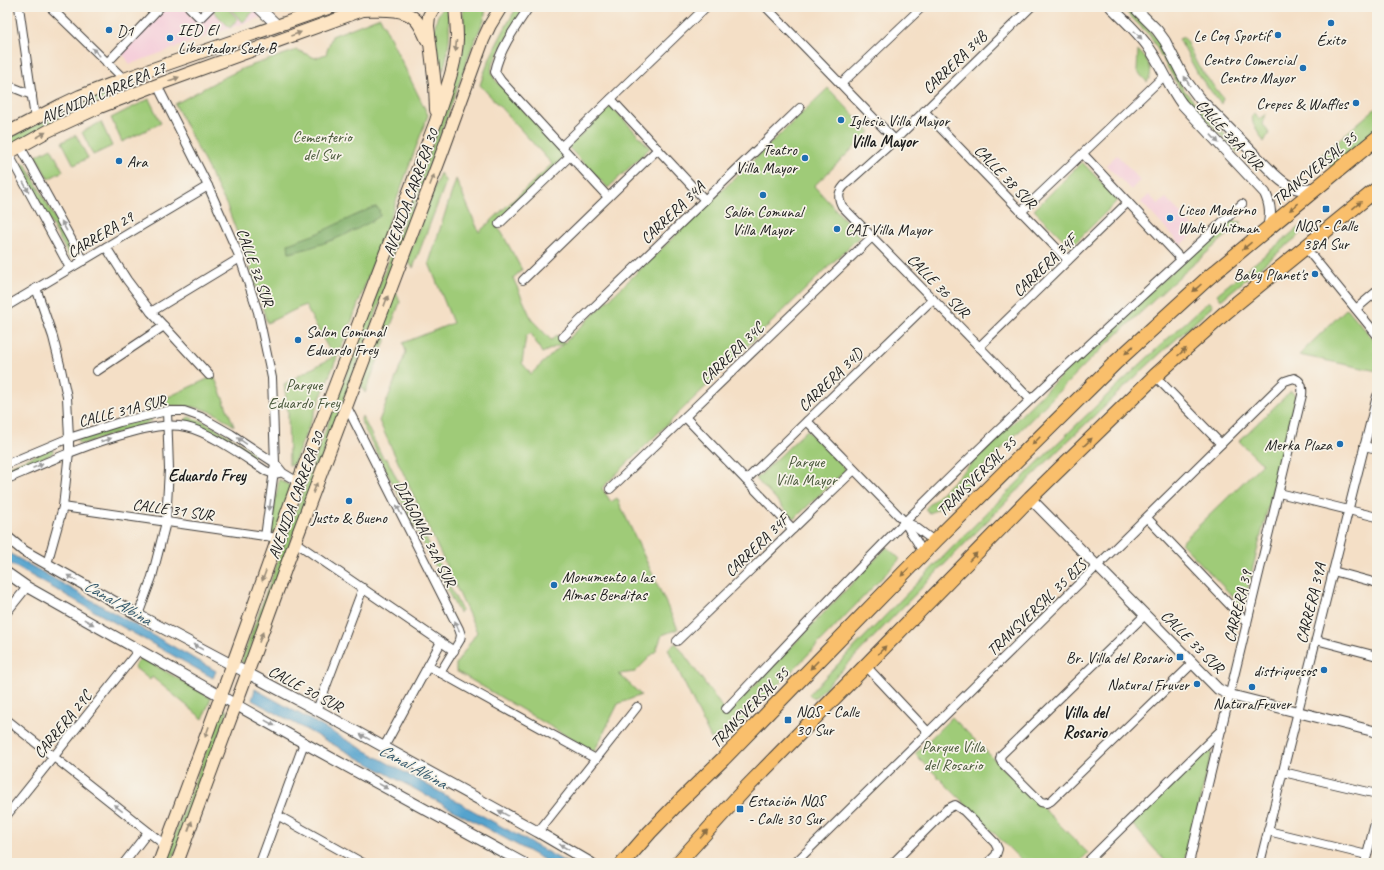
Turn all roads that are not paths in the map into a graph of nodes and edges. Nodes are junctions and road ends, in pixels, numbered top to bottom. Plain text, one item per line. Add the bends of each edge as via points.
1 (18, 7) edge
2 (50, 7) edge
3 (160, 7) edge
4 (189, 7) edge
5 (211, 7) edge
6 (258, 7) edge
7 (331, 7) edge
8 (434, 7) edge
9 (455, 7) edge
10 (491, 7) edge
11 (501, 7) edge
12 (529, 7) edge
13 (706, 7) edge
14 (766, 7) edge
15 (922, 7) edge
16 (1031, 7) edge
17 (1111, 7) edge
18 (1134, 7) edge
19 (367, 9) edge
20 (277, 25) junction
21 (483, 40) junction
22 (430, 46) junction
23 (107, 63) junction
24 (1164, 76) junction
25 (124, 79) junction
26 (841, 84) junction
27 (7, 85) edge
28 (157, 85) junction
29 (32, 95) junction
30 (611, 99) junction
31 (800, 108) dead end
32 (924, 111) junction
33 (35, 118) junction
34 (436, 121) junction
35 (7, 133) edge
36 (1377, 138) edge
37 (895, 140) junction
38 (20, 146) junction
39 (562, 146) junction
40 (658, 149) junction
41 (7, 153) edge
42 (1082, 154) junction
43 (570, 156) junction
44 (208, 186) junction
45 (844, 186) joint
46 (1320, 186) junction
47 (1377, 189) edge
48 (608, 197) junction
49 (705, 200) junction
50 (1128, 202) junction
51 (1242, 204) dead end
52 (1021, 212) junction
53 (498, 224) dead end
54 (1268, 228) junction
55 (872, 236) junction
56 (106, 247) junction
57 (1305, 247) junction
58 (240, 258) junction
59 (1181, 259) junction
60 (1068, 260) junction
61 (83, 261) junction
62 (70, 268) junction
63 (523, 280) dead end
64 (36, 288) junction
65 (1377, 291) edge
66 (933, 299) junction
67 (7, 306) edge
68 (1356, 309) junction
69 (151, 312) junction
70 (164, 326) junction
71 (1377, 335) edge
72 (563, 337) dead end
73 (979, 347) junction
74 (97, 371) dead end
75 (209, 374) dead end
76 (1155, 376) junction
77 (1299, 380) joint
78 (1377, 396) edge
79 (1030, 399) junction
80 (346, 405) junction
81 (167, 411) junction
82 (685, 417) junction
83 (807, 421) junction
84 (168, 426) junction
85 (69, 438) junction
86 (1221, 444) junction
87 (1364, 446) junction
88 (1377, 449) edge
89 (69, 452) junction
90 (275, 463) junction
91 (7, 464) edge
92 (854, 470) junction
93 (283, 473) junction
94 (274, 474) junction
95 (7, 479) edge
96 (746, 480) junction
97 (298, 482) junction
98 (610, 489) dead end
99 (1279, 493) junction
100 (1030, 498) junction
101 (63, 507) junction
102 (1348, 510) junction
103 (1377, 517) edge
104 (1147, 518) junction
105 (166, 522) junction
106 (905, 522) junction
107 (793, 529) junction
108 (265, 536) junction
109 (7, 537) edge
110 (278, 538) junction
111 (936, 540) junction
112 (295, 542) junction
113 (922, 554) junction
114 (47, 564) junction
115 (1098, 567) junction
116 (1333, 571) junction
117 (7, 573) edge
118 (1377, 582) edge
119 (27, 587) junction
120 (363, 588) junction
121 (7, 612) edge
122 (138, 615) junction
123 (1145, 615) junction
124 (1248, 623) junction
125 (1316, 640) junction
126 (677, 641) dead end
127 (440, 642) junction
128 (139, 650) junction
129 (454, 651) junction
130 (1377, 656) edge
131 (1193, 663) junction
132 (232, 666) junction
133 (428, 666) junction
134 (866, 666) junction
135 (440, 673) junction
136 (248, 674) junction
137 (1230, 695) junction
138 (221, 696) junction
139 (236, 704) junction
140 (637, 707) dead end
141 (726, 709) dead end
142 (317, 710) junction
143 (1298, 712) junction
144 (7, 720) edge
145 (1222, 729) junction
146 (928, 732) junction
147 (1377, 732) edge
148 (304, 743) junction
149 (384, 747) junction
150 (53, 757) junction
151 (596, 759) junction
152 (1283, 772) junction
153 (1377, 794) edge
154 (7, 815) edge
155 (277, 815) junction
156 (1377, 815) edge
157 (1268, 831) junction
158 (148, 832) junction
159 (538, 832) junction
160 (165, 845) junction
161 (1366, 859) edge
162 (518, 862) edge
163 (124, 863) edge
164 (158, 863) edge
165 (177, 863) edge
166 (260, 863) edge
167 (363, 863) edge
168 (591, 863) edge
169 (624, 863) edge
170 (678, 863) edge
171 (795, 863) edge
172 (893, 863) edge
173 (988, 863) edge
174 (1086, 863) edge
175 (1189, 863) edge
176 (1260, 863) edge

1 - 29 street
23 -> 2 street
3 - 23 street
4 - 5 street via 200,18
6 - 20 street
7 - 20 main road, AVENIDA CARRERA 27
8 - 22 main road via 428,21
9 -> 34 main road, AVENIDA CARRERA 30 via 456,53
10 - 21 main road
11 - 21 main road, AVENIDA CARRERA 30
12 - 39 street via 506,45 495,72
13 - 30 street
14 - 26 street
15 - 26 street
16 - 32 street, CARRERA 34B
17 -> 24 street, CALLE 38A SUR via 1150,49
46 -> 18 street, CALLE 38A SUR via 1301,190 1283,182 1275,175 1199,98 1184,78 1165,41
19 - 22 main road via 401,12 412,17
28 -> 19 main road, AVENIDA CARRERA 27
20 - 25 main road, AVENIDA CARRERA 27
80 -> 21 main road, AVENIDA CARRERA 30
22 - 34 main road
23 - 25 street
24 - 42 street
24 -> 54 street, CALLE 38A SUR via 1182,104 1265,193 1271,216
25 - 33 main road, AVENIDA CARRERA 27 via 80,96
26 - 37 street
27 - 29 street
38 -> 28 main road, AVENIDA CARRERA 27 via 70,120
28 - 44 street, CALLE 32 SUR
29 - 33 street
30 - 39 street
30 - 40 street
31 - 49 street, CARRERA 34A
32 - 37 street, CARRERA 34B
32 - 52 street, CALLE 38 SUR
33 - 35 main road, AVENIDA CARRERA 27
34 - 97 main road, AVENIDA CARRERA 30
36 - 46 highway, TRANSVERSAL 35
37 - 45 street, CARRERA 34B
38 - 41 main road, AVENIDA CARRERA 27
61 -> 38 street
39 - 43 street
40 - 48 street
40 - 49 street
41 -> 62 street
42 - 50 street
42 - 52 street
43 - 48 street
43 - 53 street
44 - 56 street, CARRERA 29
44 - 58 street, CALLE 32 SUR
45 - 55 street, CALLE 36 SUR via 839,196 842,206
46 -> 54 highway, TRANSVERSAL 35
57 -> 47 highway
48 - 63 street
49 - 72 street, CARRERA 34A
50 - 59 street
50 - 60 street, CARRERA 34F
51 - 59 street, TRANSVERSAL 35
52 - 60 street, CALLE 38 SUR
54 -> 111 highway, TRANSVERSAL 35 via 1202,283 1116,362
55 - 66 street, CALLE 36 SUR
55 - 82 street, CARRERA 34C
56 - 61 street, CARRERA 29
56 - 69 street
57 - 68 street
76 -> 57 highway via 1226,312
58 - 69 street
58 - 90 street, CALLE 32 SUR via 258,312 272,378
59 - 79 street, TRANSVERSAL 35
60 - 73 street, CARRERA 34F
61 - 62 street, CARRERA 29
62 - 64 street, CARRERA 29
64 - 67 street, CARRERA 29
64 - 85 street via 61,369 67,397
65 - 68 street
66 - 73 street, CALLE 36 SUR
66 - 83 street, CARRERA 34D
68 - 71 street
69 - 70 street
70 - 74 street
70 - 75 street
73 - 79 street, CALLE 36 SUR
76 - 86 street
100 -> 76 highway
77 - 86 street, TRANSVERSAL 35 BIS via 1291,378 1286,381
77 - 99 street, CARRERA 39 via 1302,395
78 - 87 street, CARRERA 39A
79 - 106 street, TRANSVERSAL 35
112 -> 80 main road, AVENIDA CARRERA 30
129 -> 80 street, DIAGONAL 32A SUR via 460,640 459,629
81 - 84 street
81 - 85 street, CALLE 31A SUR via 134,418
90 -> 81 street, CALLE 31A SUR via 201,417 184,411
82 - 96 street
82 - 98 street, CARRERA 34C
83 - 92 street
83 - 96 street, CARRERA 34D
89 -> 84 street, CALLE 31A SUR via 117,436
84 - 94 street, CALLE 31A SUR via 187,427 216,440
84 - 105 street
85 - 89 street
85 - 91 street, CALLE 31A SUR
86 - 104 street, TRANSVERSAL 35 BIS
87 - 88 street
87 - 102 street, CARRERA 39A
95 -> 89 street, CALLE 31A SUR
89 - 101 street
90 - 93 street, CALLE 31A SUR
90 - 94 street, CALLE 32 SUR
92 - 106 street
92 - 107 street, CARRERA 34F
93 - 94 street
93 - 97 street, CALLE 31A SUR
94 -> 108 street, CALLE 32 SUR
96 - 107 street
97 - 110 main road, AVENIDA CARRERA 30
99 - 102 street
99 - 124 street, CARRERA 39
100 - 115 street, CALLE 33 SUR
134 -> 100 highway
101 - 105 street, CALLE 31 SUR
101 - 114 street
102 - 103 street
102 - 116 street, CARRERA 39A
104 - 115 street, TRANSVERSAL 35 BIS
104 - 124 street
105 - 108 street, CALLE 31 SUR
105 - 122 street via 152,577
106 - 111 street
106 - 113 street
106 - 141 street, TRANSVERSAL 35
107 - 126 street, CARRERA 34F
108 - 110 street, CALLE 31 SUR
109 - 114 street, CALLE 30 SUR via 24,551
110 -> 132 main road, AVENIDA CARRERA 30
111 - 113 highway, TRANSVERSAL 35
112 - 120 street
136 -> 112 main road, AVENIDA CARRERA 30
113 -> 169 highway, TRANSVERSAL 35 via 650,832
122 -> 114 street, CALLE 30 SUR
115 - 123 street, CALLE 33 SUR
115 - 146 street, TRANSVERSAL 35 BIS
116 - 118 street
116 - 125 street, CARRERA 39A
117 - 119 street
119 - 121 street
119 -> 128 street
120 - 127 street
120 - 142 street
132 -> 122 street, CALLE 30 SUR
123 - 131 street, CALLE 33 SUR
123 - 131 street via 1001,755 1002,763 1041,802 1051,801
124 - 137 street, CARRERA 39
125 - 130 street
125 - 143 street, CARRERA 39A
127 - 129 street
127 - 133 street
128 - 138 street
128 - 150 street, CARRERA 29C
129 - 135 street, DIAGONAL 32A SUR
131 - 137 street, CALLE 33 SUR via 1218,689
132 - 136 street, CALLE 30 SUR
132 - 138 main road, AVENIDA CARRERA 30
133 - 135 street
133 - 149 street
134 - 146 street
170 -> 134 highway via 745,789
135 - 151 street
136 - 139 main road, AVENIDA CARRERA 30
136 - 142 street, CALLE 30 SUR
137 - 143 street, CALLE 33 SUR
137 - 145 street, CARRERA 39
138 - 139 street
138 -> 160 main road, AVENIDA CARRERA 30
139 -> 148 street
165 -> 139 main road, AVENIDA CARRERA 30
140 - 151 street
149 -> 142 street, CALLE 30 SUR
143 - 147 street, CALLE 33 SUR
143 - 152 street, CARRERA 39A
144 - 150 street
145 - 174 street
145 - 175 street, CARRERA 39
146 - 171 street, TRANSVERSAL 35 BIS
148 - 155 street
148 -> 162 street
159 -> 149 street, CALLE 30 SUR
150 - 154 street, CARRERA 29C
158 -> 150 street
151 - 159 street
152 - 153 street
152 - 157 street, CARRERA 39A
155 - 166 street
155 - 167 street
156 - 161 street
157 - 161 street
157 - 176 street, CARRERA 39A
158 - 160 street
158 - 163 street
168 -> 159 street, CALLE 30 SUR
160 - 164 main road, AVENIDA CARRERA 30
172 - 173 street via 947,809 955,805 995,843 998,849 996,855

